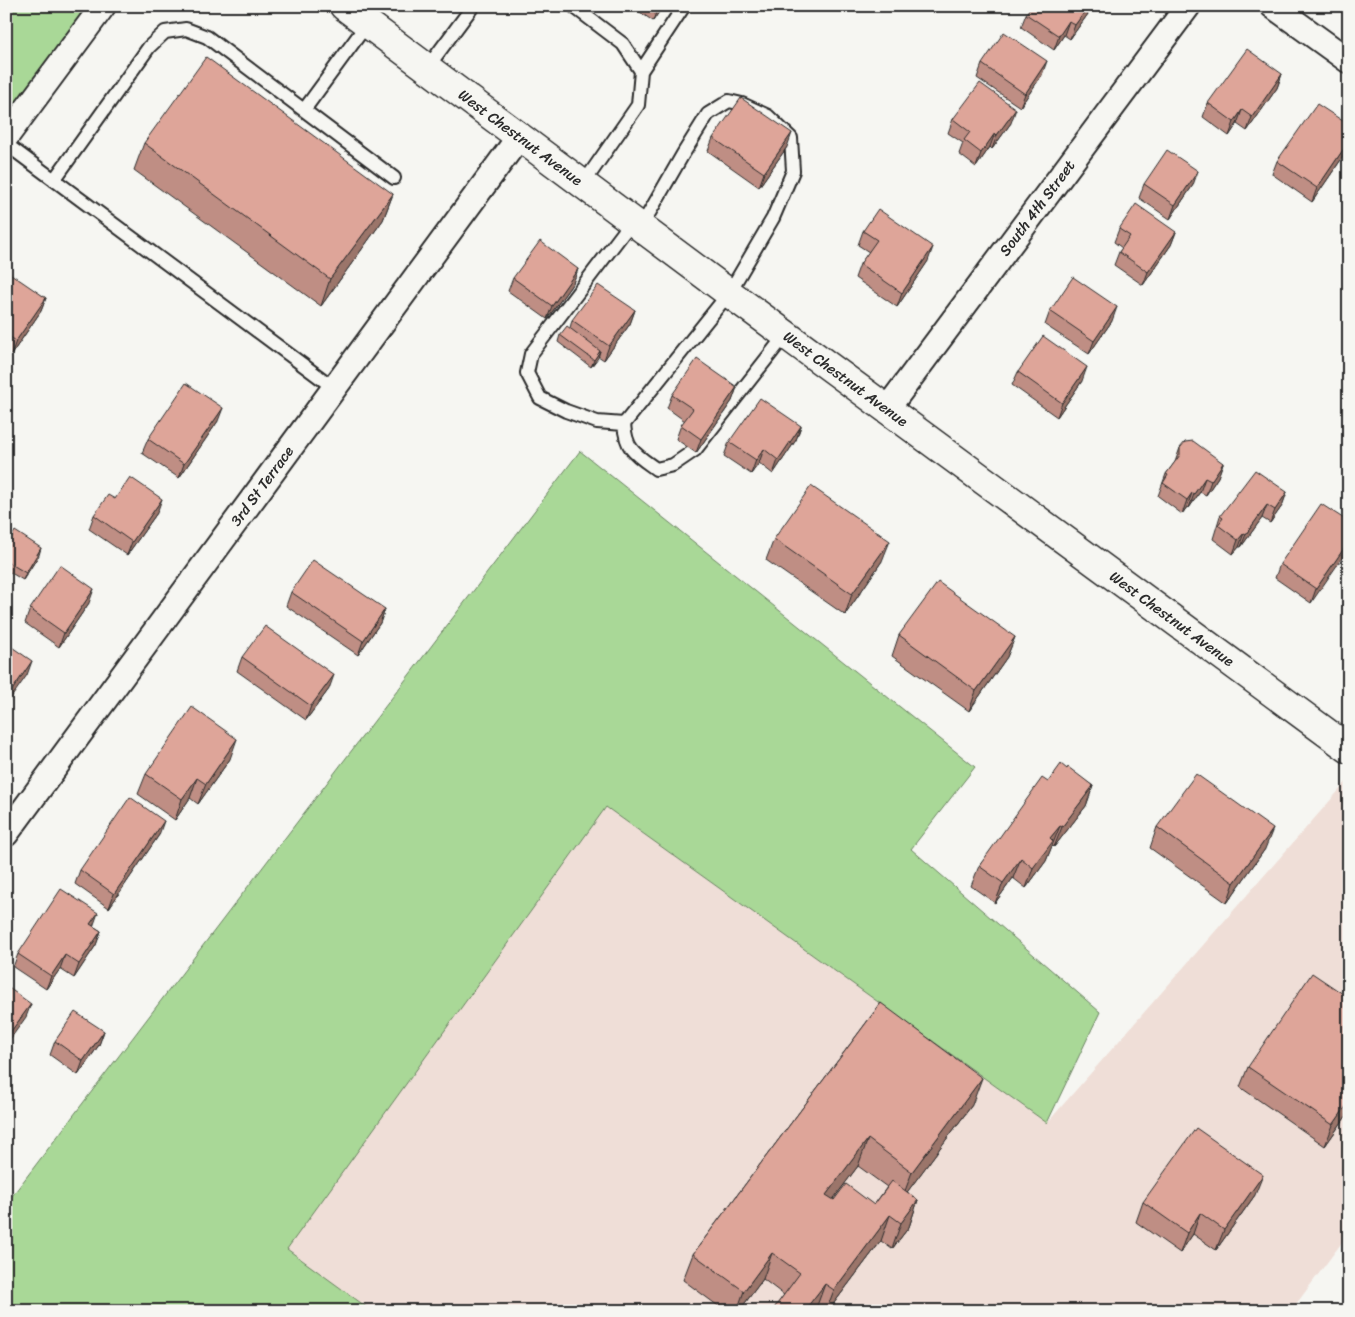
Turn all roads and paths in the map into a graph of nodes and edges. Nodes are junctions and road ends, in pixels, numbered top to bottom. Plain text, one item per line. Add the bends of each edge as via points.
1 (103, 6) edge
2 (344, 6) edge
3 (473, 6) edge
4 (573, 6) edge
5 (684, 6) edge
6 (1188, 6) edge
7 (1273, 6) edge
8 (367, 24) junction
9 (1349, 61) edge
10 (426, 68) junction
11 (641, 70) junction
12 (304, 110) junction
13 (519, 136) junction
14 (6, 137) edge
15 (6, 144) edge
16 (394, 178) dead end
17 (54, 180) junction
18 (583, 184) junction
19 (637, 224) junction
20 (729, 293) junction
21 (786, 334) junction
22 (334, 388) junction
23 (886, 409) junction
24 (624, 424) junction
25 (1349, 749) edge
26 (6, 834) edge

1 - 14 street
2 - 8 street, West Chestnut Avenue
3 - 10 lane
4 - 11 lane via 623,44
5 - 11 lane
6 - 23 street, South 4th Street
7 - 9 street
8 - 10 street, West Chestnut Avenue
8 - 12 lane
10 - 13 street, West Chestnut Avenue
11 - 18 lane via 638,106
12 - 16 lane
12 - 17 lane via 207,37 186,29 165,32 149,47
13 - 18 street, West Chestnut Avenue
13 - 22 street, 3rd St Terrace
15 - 17 lane
17 - 22 lane
18 - 19 street, West Chestnut Avenue
19 - 20 street, West Chestnut Avenue
19 - 20 lane via 708,114 729,101 768,116 791,138 793,172 774,218
19 - 24 lane via 531,354 527,373 540,398 597,422
20 - 21 street, West Chestnut Avenue
20 - 24 lane
21 - 23 street, West Chestnut Avenue
21 - 24 lane via 695,450 673,465 656,469 635,455 625,439
22 - 26 street, 3rd St Terrace
23 - 25 street, West Chestnut Avenue

